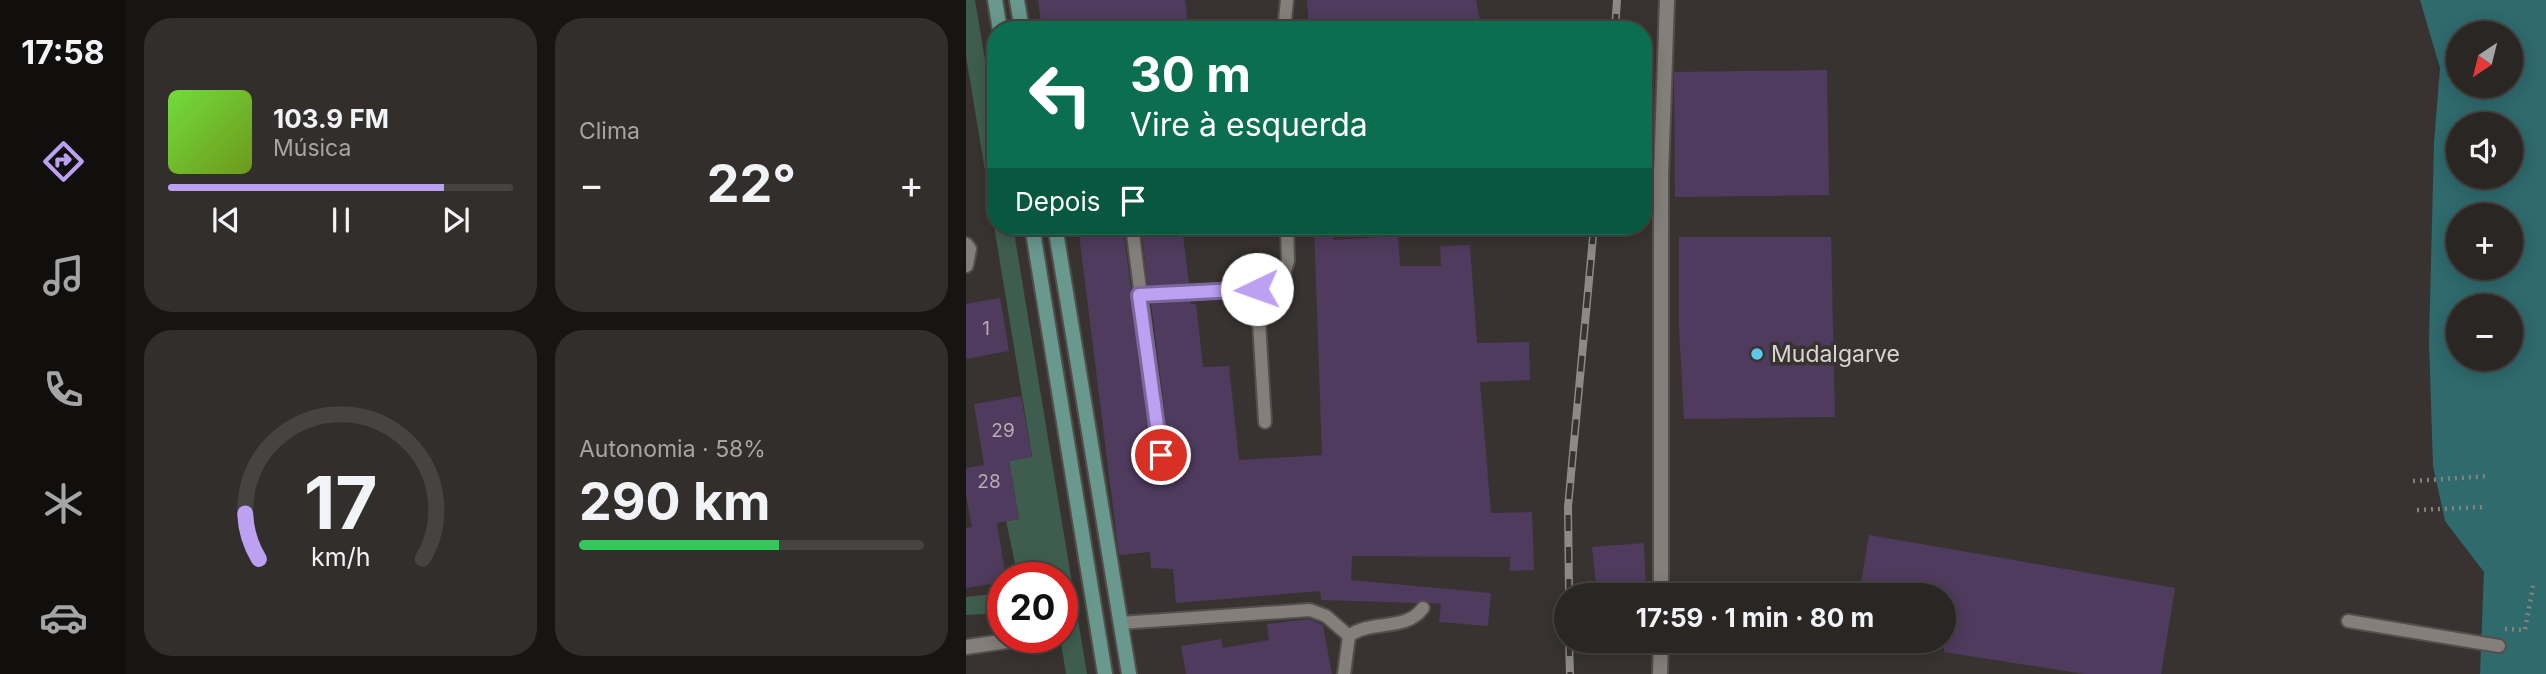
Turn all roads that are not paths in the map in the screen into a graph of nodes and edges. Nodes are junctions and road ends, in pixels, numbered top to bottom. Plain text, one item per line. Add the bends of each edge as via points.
1 (995, 0) edge
2 (1017, 0) edge
3 (1287, 0) edge
4 (1667, 0) edge
5 (998, 21) edge
6 (1020, 21) edge
7 (1285, 21) edge
8 (1033, 235) edge
9 (1056, 235) edge
10 (1133, 235) edge
11 (1287, 235) edge
12 (966, 245) edge
13 (966, 265) edge
14 (1257, 289) junction
15 (1139, 295) junction
16 (1265, 422) dead end
17 (1161, 455) dead end
18 (1661, 583) edge
19 (1423, 608) dead end
20 (2348, 621) dead end
21 (1120, 623) junction
22 (1349, 636) junction
23 (987, 644) edge
24 (2499, 646) dead end
25 (966, 647) edge
26 (1661, 653) edge
27 (1105, 674) edge
28 (1129, 674) edge
29 (1344, 674) edge
30 (1660, 674) edge

1 - 5 main road
2 - 6 main road
3 - 7 lane
4 - 18 street via 1661,174
8 - 27 main road
9 - 21 main road
10 - 15 lane
11 - 14 lane via 1288,261 1281,283
12 - 13 street
14 - 15 lane
14 - 16 lane
15 - 17 lane
19 - 22 lane via 1413,620 1358,629
20 - 24 lane
21 - 22 lane via 1310,610 1326,616
21 - 28 main road
22 - 29 lane
23 - 25 street
26 - 30 street

